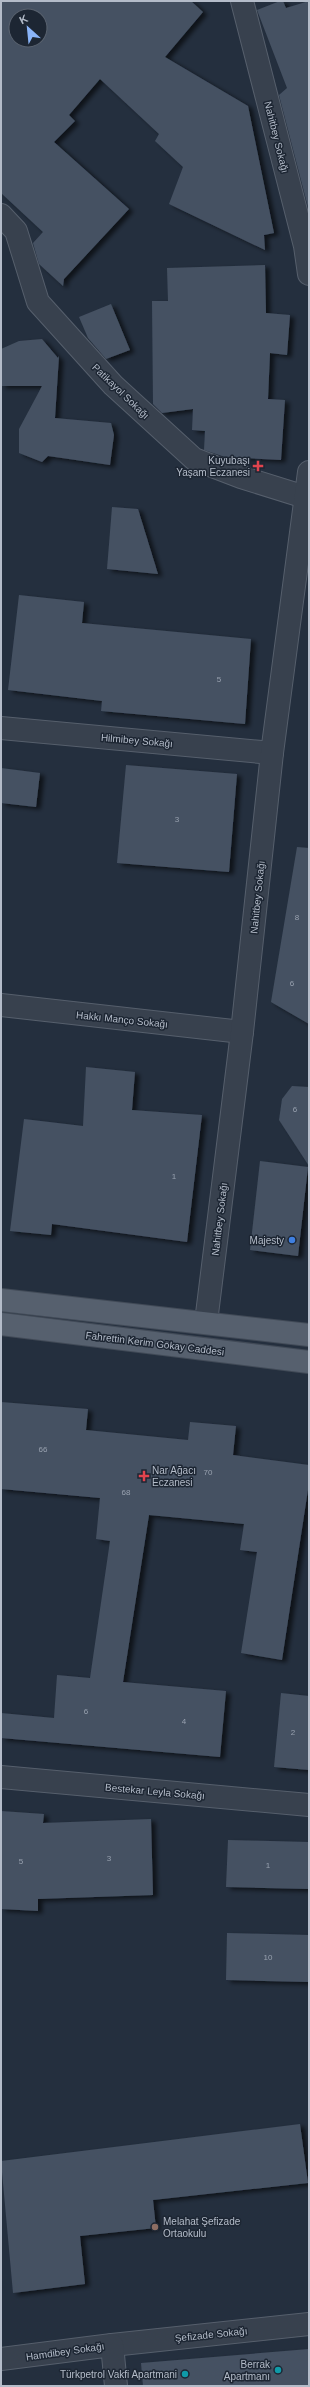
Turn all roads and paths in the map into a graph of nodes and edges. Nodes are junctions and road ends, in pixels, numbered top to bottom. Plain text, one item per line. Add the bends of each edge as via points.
1 (242, 1) edge
2 (1, 215) edge
3 (309, 274) edge
4 (309, 472) edge
5 (305, 497) junction
6 (1, 728) edge
7 (272, 753) junction
8 (1, 1005) edge
9 (242, 1032) junction
10 (1, 1300) edge
11 (206, 1322) junction
12 (1, 1324) edge
13 (309, 1335) edge
14 (309, 1362) edge
15 (1, 1777) edge
16 (309, 1806) edge
17 (309, 2324) edge
18 (112, 2345) junction
19 (1, 2359) edge
20 (116, 2386) edge

1 - 3 street, Nahitbey Sokağı via 305,246
2 - 5 street, Patikayol Sokağı via 16,231 38,302 113,385 194,459 241,478
4 - 5 street, Nahitbey Sokağı
5 - 7 street, Nahitbey Sokağı
6 - 7 street, Hilmibey Sokağı
7 - 9 street, Nahitbey Sokağı
8 - 9 street, Hakkı Manço Sokağı
9 - 11 street, Nahitbey Sokağı
10 - 11 main road
11 - 13 main road
12 - 14 main road, Fahrettin Kerim Gökay Caddesi
15 - 16 street, Bestekar Leyla Sokağı
17 - 18 street, Şefizade Sokağı
18 - 19 street, Hamdibey Sokağı
18 - 20 street, Hamdibey Sokağı

